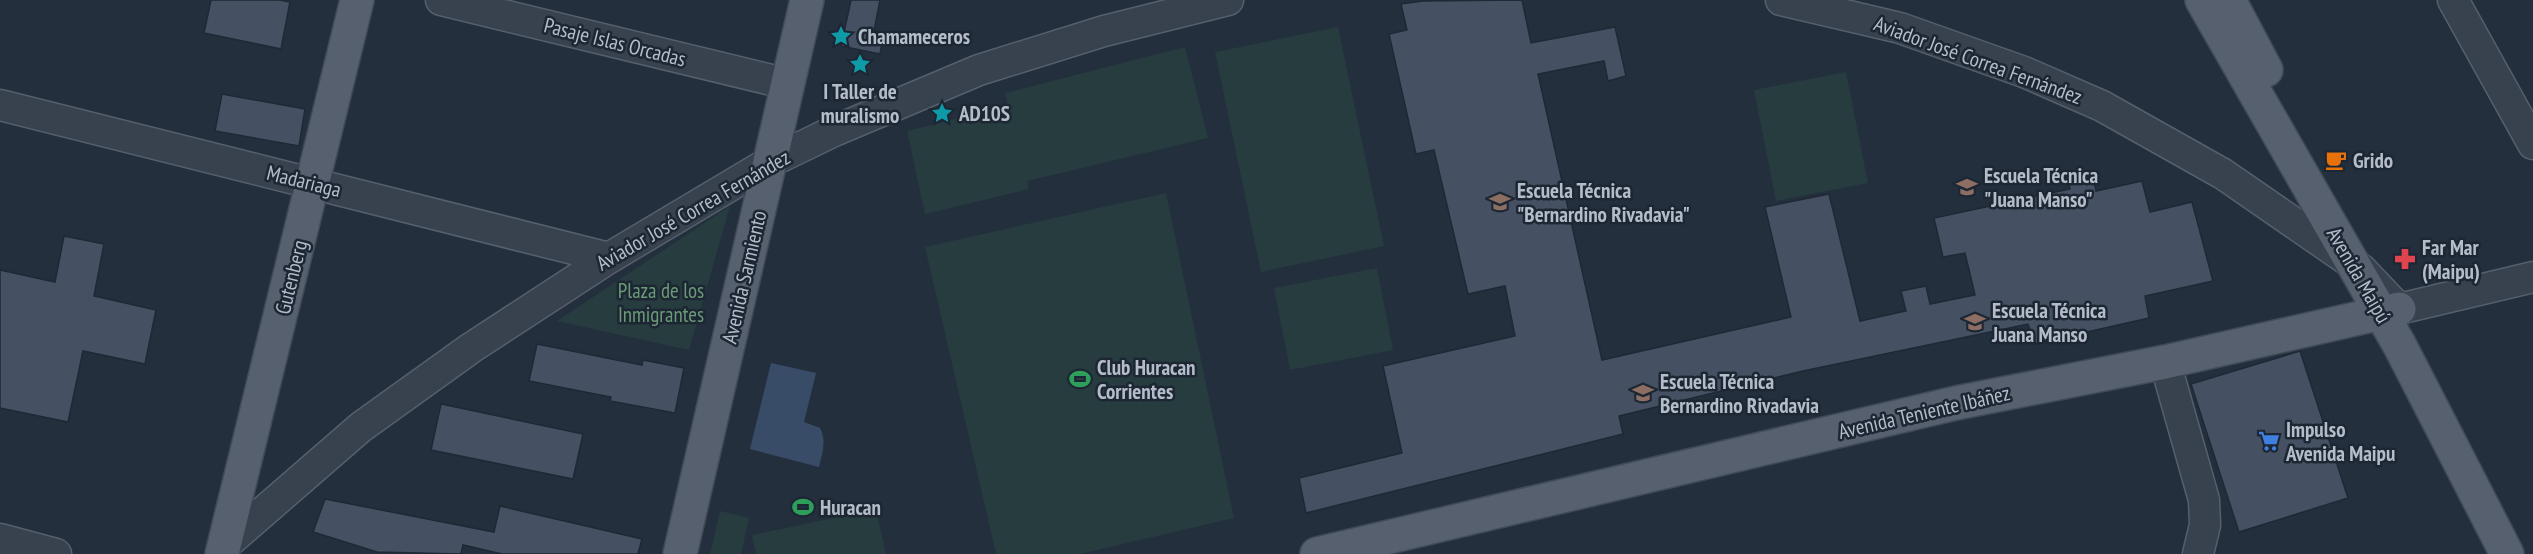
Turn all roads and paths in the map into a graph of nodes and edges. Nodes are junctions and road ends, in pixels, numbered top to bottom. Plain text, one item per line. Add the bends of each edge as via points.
1 (357, 0) edge
2 (441, 0) edge
3 (807, 0) edge
4 (1228, 0) edge
5 (1781, 0) edge
6 (1884, 0) edge
7 (2453, 0) edge
8 (2225, 5) edge
9 (1856, 16) junction
10 (788, 84) junction
11 (0, 105) edge
12 (2533, 144) edge
13 (770, 162) junction
14 (314, 184) junction
15 (609, 258) junction
16 (2352, 263) junction
17 (2533, 277) edge
18 (2390, 310) junction
19 (2165, 362) junction
20 (0, 539) edge
21 (224, 549) edge
22 (56, 554) edge
23 (680, 554) edge
24 (1317, 554) edge
25 (2198, 554) edge
26 (2507, 554) edge
27 (2526, 554) edge

1 - 14 main road, Gutenberg
2 - 10 street, Pasaje Islas Orcadas
3 - 10 main road, Avenida Sarmiento
4 - 13 street, Aviador José Correa Fernández via 1104,31 979,70
5 - 9 street, Aviador José Correa Fernández
6 - 9 street
7 - 12 street
8 - 16 main road, Avenida Maipú
8 - 18 main road, Avenida Maipú via 2381,280
9 - 16 street, Aviador José Correa Fernández via 2024,72 2102,106 2223,174
10 - 13 main road, Avenida Sarmiento
11 - 14 street, Madariaga
13 - 15 street, Aviador José Correa Fernández
13 - 23 main road, Avenida Sarmiento
14 - 15 street, Madariaga
14 - 21 main road, Gutenberg
15 - 21 street, Aviador José Correa Fernández via 471,348 361,427
16 - 18 main road, Avenida Maipú
17 - 18 street, Avenida Teniente Ibáñez
18 - 19 main road, Avenida Teniente Ibáñez
18 - 26 main road, Avenida Maipú via 2400,346
18 - 27 main road, Avenida Maipú
19 - 24 main road, Avenida Teniente Ibáñez via 1956,403
19 - 25 street via 2204,500 2205,525
20 - 22 street

